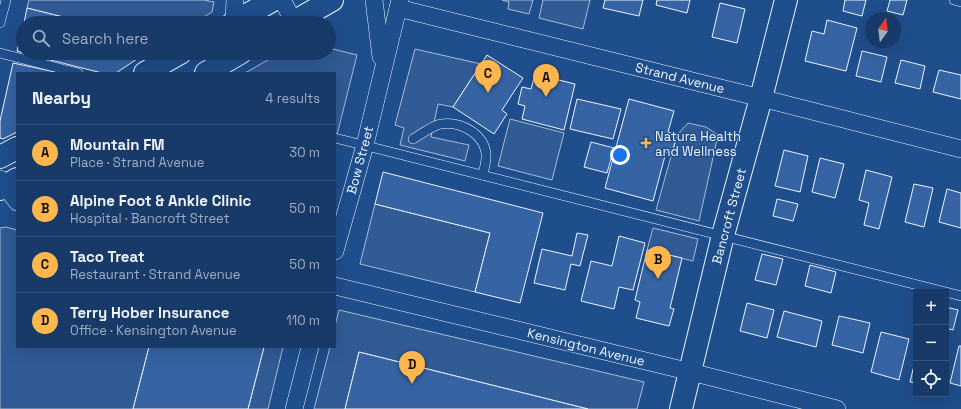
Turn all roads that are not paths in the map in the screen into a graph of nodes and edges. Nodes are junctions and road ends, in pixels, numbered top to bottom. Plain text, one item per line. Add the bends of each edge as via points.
1 (6, 0) edge
2 (235, 0) edge
3 (273, 0) edge
4 (282, 0) edge
5 (332, 0) edge
6 (374, 0) edge
7 (786, 0) edge
8 (954, 0) edge
9 (961, 2) edge
10 (399, 4) edge
11 (234, 16) edge
12 (244, 16) edge
13 (290, 16) edge
14 (304, 16) edge
15 (0, 23) edge
16 (0, 53) edge
17 (16, 57) edge
18 (27, 60) edge
19 (168, 60) edge
20 (228, 60) edge
21 (383, 69) junction
22 (74, 72) edge
23 (148, 72) edge
24 (208, 72) edge
25 (761, 98) junction
26 (336, 138) edge
27 (414, 140) dead end
28 (365, 145) junction
29 (16, 149) edge
30 (961, 149) edge
31 (0, 157) edge
32 (483, 175) junction
33 (723, 235) junction
34 (336, 247) edge
35 (336, 286) edge
36 (961, 296) edge
37 (310, 348) edge
38 (691, 372) junction
39 (294, 409) edge
40 (681, 409) edge
41 (837, 409) edge

1 - 15 lane
2 - 11 street
3 - 12 main road
4 - 13 street
5 - 14 main road
6 - 21 street, Bow Street
7 - 25 main road, Bancroft Street
8 - 9 lane
10 - 21 street, Bow Street
10 - 25 street, Strand Avenue
16 - 17 lane
18 - 22 lane
19 - 23 main road
20 - 24 main road
21 - 28 street, Bow Street
25 - 30 street, Strand Avenue
25 - 33 main road, Bancroft Street
26 - 28 lane
27 - 32 lane via 439,124 457,124 483,142 486,155
28 - 32 lane
28 - 34 street, Bow Street
29 - 31 main road
32 - 33 lane
33 - 36 lane
33 - 38 main road, Bancroft Street
35 - 38 street, Kensington Avenue
37 - 39 street
38 - 40 main road, Bancroft Street
38 - 41 street, Kensington Avenue

